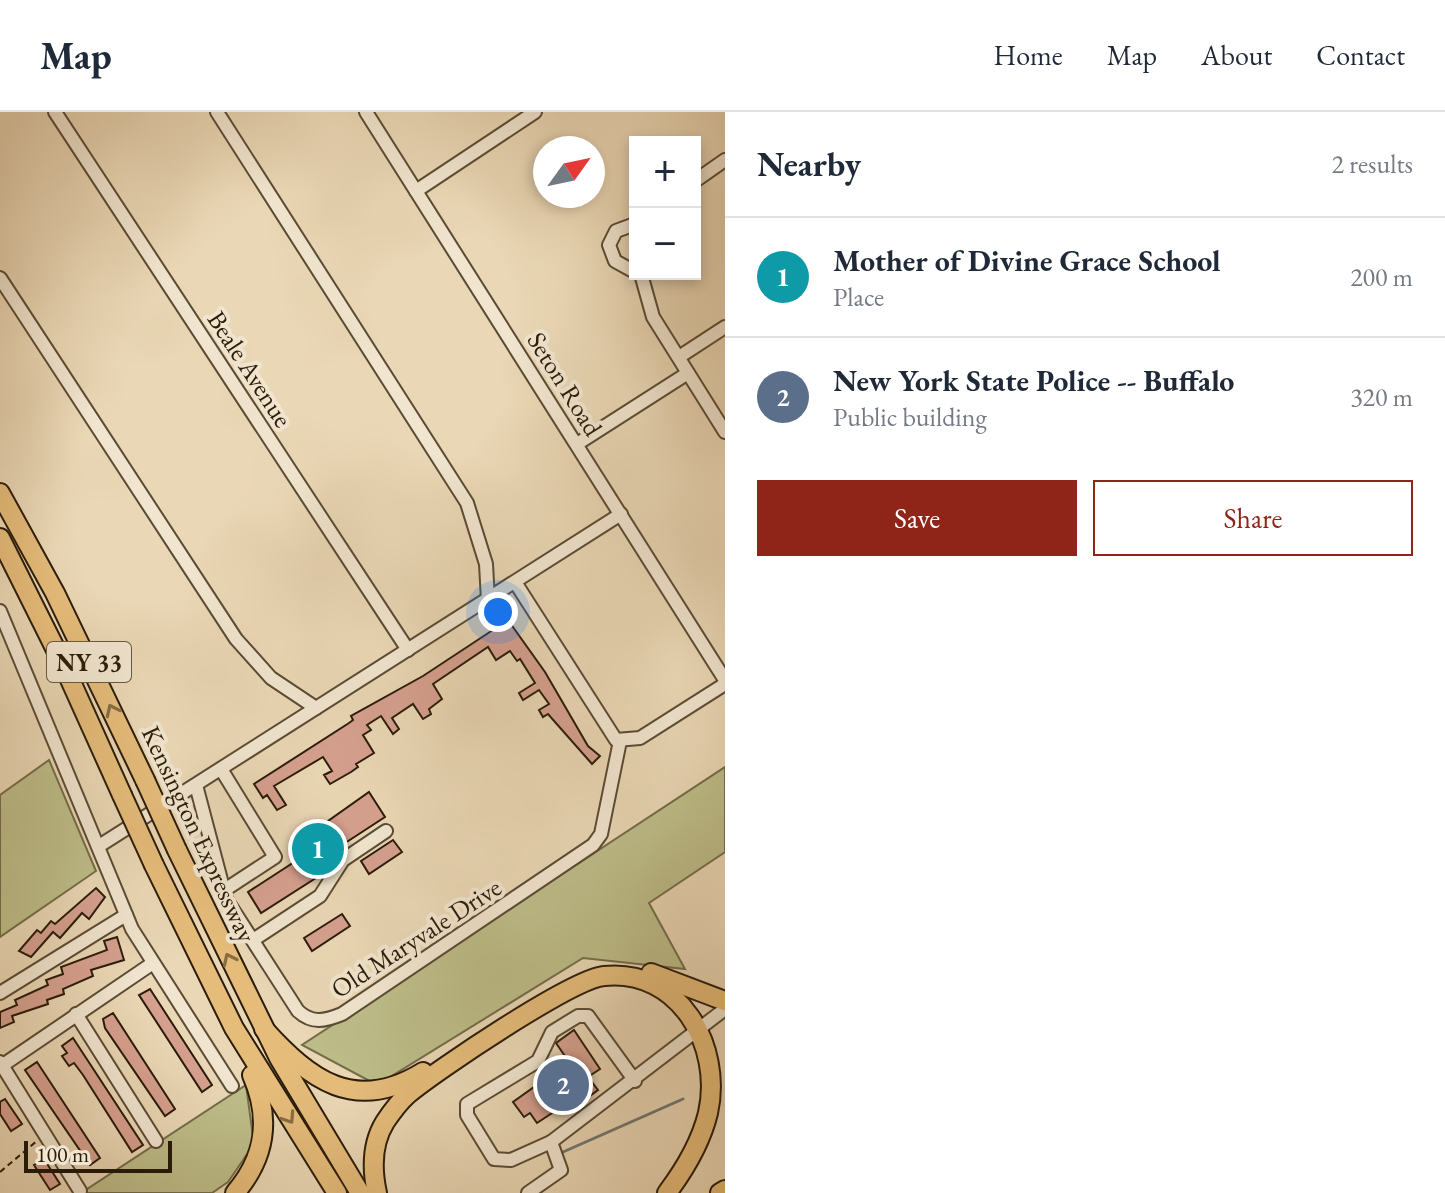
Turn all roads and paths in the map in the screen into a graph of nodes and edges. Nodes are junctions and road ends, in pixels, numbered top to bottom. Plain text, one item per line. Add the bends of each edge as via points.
1 (55, 112) edge
2 (217, 112) edge
3 (366, 112) edge
4 (535, 112) edge
5 (724, 162) edge
6 (701, 177) edge
7 (416, 191) junction
8 (629, 226) edge
9 (629, 269) edge
10 (0, 278) edge
11 (641, 280) edge
12 (725, 327) edge
13 (679, 357) junction
14 (688, 373) junction
15 (725, 432) edge
16 (577, 444) junction
17 (0, 493) edge
18 (621, 514) junction
19 (0, 538) edge
20 (515, 582) junction
21 (488, 600) junction
22 (0, 611) edge
23 (408, 650) junction
24 (725, 682) edge
25 (316, 708) junction
26 (622, 741) junction
27 (221, 769) junction
28 (196, 785) junction
29 (135, 823) junction
30 (386, 831) dead end
31 (99, 846) junction
32 (223, 891) junction
33 (126, 915) junction
34 (253, 940) junction
35 (153, 963) junction
36 (0, 993) edge
37 (725, 1001) edge
38 (725, 1009) edge
39 (76, 1014) junction
40 (234, 1028) junction
41 (264, 1029) junction
42 (699, 1029) junction
43 (1, 1065) edge
44 (635, 1081) junction
45 (232, 1086) dead end
46 (45, 1134) junction
47 (156, 1141) dead end
48 (551, 1142) junction
49 (0, 1172) edge
50 (725, 1190) edge
51 (80, 1191) edge
52 (235, 1193) edge
53 (337, 1193) edge
54 (360, 1193) edge
55 (377, 1193) edge
56 (528, 1193) edge
57 (667, 1193) edge
58 (720, 1193) edge

1 - 23 street, Beale Avenue
2 - 21 street via 467,503 486,564
3 - 7 street, Seton Road
4 - 7 street
5 - 6 street
7 - 16 street, Seton Road
8 - 9 street via 616,231 609,245 615,261
10 - 25 street via 236,639 271,678
11 - 13 street via 653,317
12 - 13 street
13 - 14 street
14 - 15 street
14 - 16 street
16 - 18 street, Seton Road
41 -> 17 highway, Kensington Expressway / NY 33, bridge via 49,581
18 - 20 street
18 - 24 street, Seton Road
19 - 29 highway, Kensington Expressway / NY 33, bridge
20 - 21 street
20 - 26 street via 611,734
21 - 23 street
22 - 31 street
23 - 25 street
24 - 26 street via 640,738
25 - 27 street
26 - 34 street, Old Maryvale Drive via 601,834 593,845 342,1014 307,1019
27 - 28 street
27 - 32 street via 275,857
28 - 29 street
28 - 32 street, Old Maryvale Drive
29 - 31 street
29 - 40 highway, Kensington Expressway / NY 33, bridge
30 - 34 street via 343,860 320,896
31 - 33 street
32 - 34 street, Old Maryvale Drive
33 - 35 street
33 - 36 street
35 - 39 street
35 - 45 street
37 - 41 highway via 646,971 597,968 570,979 409,1080 368,1092 312,1075
38 - 42 street
39 - 43 street
39 - 47 street
40 - 52 highway via 261,1094 264,1121 257,1161
40 -> 53 highway, Kensington Expressway / NY 33
41 - 54 highway, Kensington Expressway / NY 33
42 - 44 street
42 - 55 highway via 672,995 642,980 602,976 571,987 406,1097 383,1126 376,1146
42 - 57 highway via 709,1065 709,1110 694,1150
43 - 46 street
44 - 48 street
44 - 48 street via 588,1016 578,1016 552,1032 538,1061 467,1104 467,1115 494,1159 511,1160
46 - 49 path
46 - 51 street
48 - 56 street via 561,1170
50 - 58 highway

